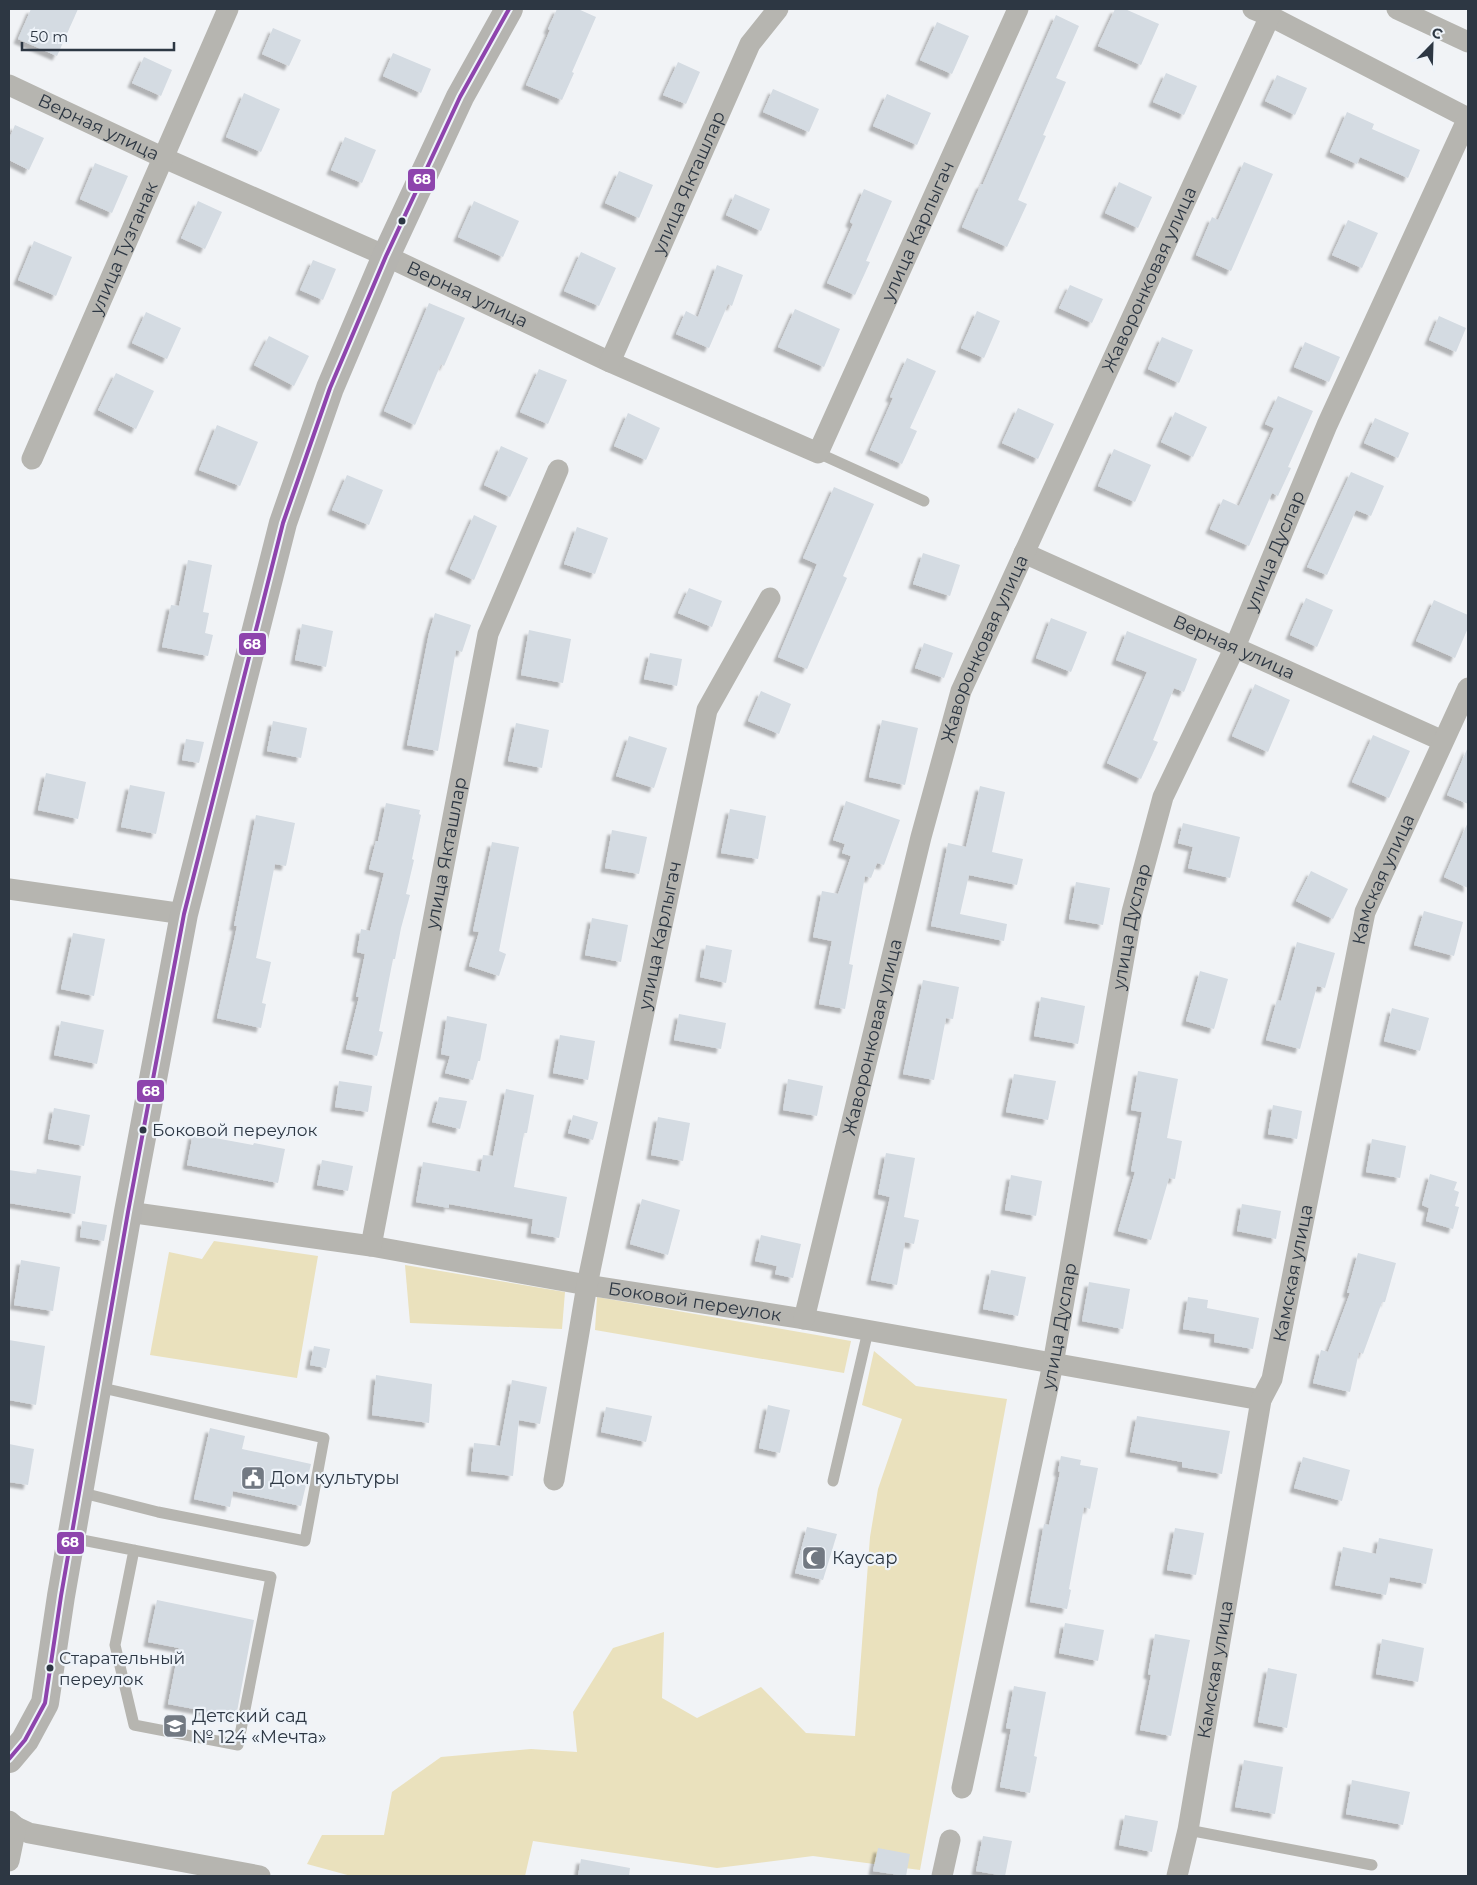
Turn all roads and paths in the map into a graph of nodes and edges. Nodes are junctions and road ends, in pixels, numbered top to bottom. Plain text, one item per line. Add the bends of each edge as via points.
1 (228, 9) edge
2 (509, 9) edge
3 (778, 9) edge
4 (1018, 9) edge
5 (1397, 9) edge
6 (1262, 12) edge
7 (1468, 42) edge
8 (9, 85) edge
9 (1468, 118) edge
10 (164, 158) junction
11 (386, 256) junction
12 (610, 362) junction
13 (818, 453) junction
14 (32, 459) dead end
15 (558, 470) dead end
16 (924, 501) dead end
17 (1024, 553) junction
18 (770, 598) dead end
19 (1235, 647) junction
20 (1468, 688) edge
21 (1443, 741) junction
22 (9, 889) edge
23 (184, 914) junction
24 (128, 1212) junction
25 (371, 1246) junction
26 (587, 1286) junction
27 (804, 1319) junction
28 (868, 1331) junction
29 (1053, 1364) junction
30 (98, 1387) junction
31 (1261, 1400) junction
32 (554, 1480) dead end
33 (832, 1482) dead end
34 (80, 1492) junction
35 (72, 1538) junction
36 (134, 1550) junction
37 (9, 1759) edge
38 (962, 1788) dead end
39 (12, 1824) edge
40 (1188, 1830) junction
41 (950, 1840) dead end
42 (9, 1861) edge
43 (1372, 1866) dead end
44 (252, 1875) edge
45 (942, 1876) edge
46 (1177, 1876) edge

1 - 10 street, улица Тузганак
2 - 11 street via 460,97
3 - 12 street, улица Якташлар via 750,44
4 - 13 street, улица Карлыгач
5 - 7 street
6 - 9 street
6 - 17 street, Жаворонковая улица
8 - 10 street, Верная улица
9 - 19 street, улица Дуслар via 1327,425
10 - 11 street, Верная улица
10 - 14 street, улица Тузганак
11 - 12 street, Верная улица
11 - 23 street via 330,388 282,523
12 - 13 street, Верная улица
13 - 16 lane
15 - 25 street, улица Якташлар via 488,634
17 - 19 street, Верная улица
17 - 27 street, Жаворонковая улица via 961,691 921,837
18 - 26 street, улица Карлыгач via 707,710
19 - 21 street, Верная улица
19 - 29 street, улица Дуслар via 1164,797 1132,912
20 - 21 street, Камская улица
21 - 31 street, Камская улица via 1365,912 1272,1379
22 - 23 street
23 - 24 street
24 - 25 street, Боковой переулок
24 - 30 street
25 - 26 street, Боковой переулок
26 - 27 street, Боковой переулок
26 - 32 street, улица Карлыгач
27 - 28 street, Боковой переулок
28 - 29 street, Боковой переулок
28 - 33 lane
29 - 31 street, Боковой переулок
29 - 38 street, улица Дуслар
30 - 34 street
30 - 34 lane via 324,1438 305,1542 158,1512
31 - 40 street, Камская улица
34 - 35 street
35 - 36 lane
35 - 37 street via 45,1703 25,1740
36 - 36 lane via 271,1577 238,1745 134,1725 115,1645
39 - 42 street
39 - 44 street via 29,1833
40 - 43 lane
40 - 46 street, Камская улица
41 - 45 street

